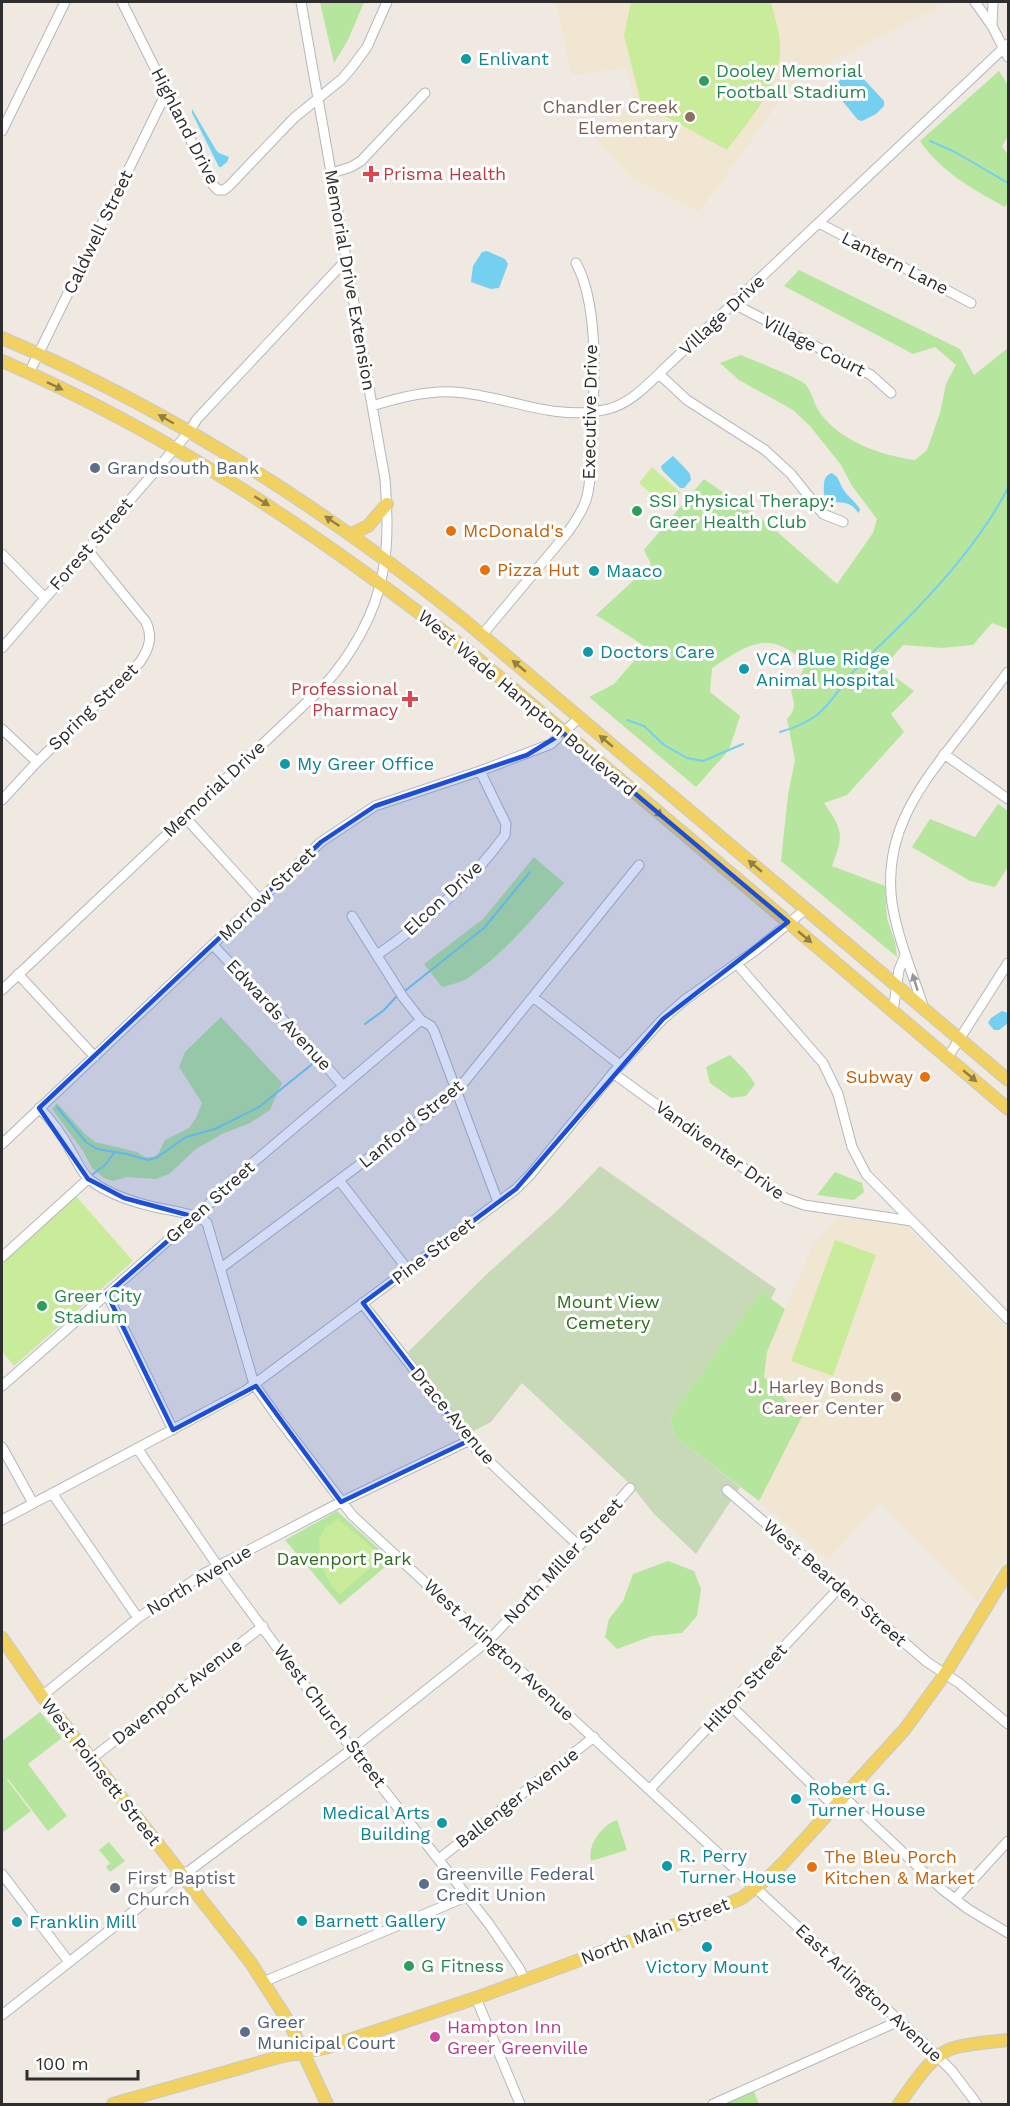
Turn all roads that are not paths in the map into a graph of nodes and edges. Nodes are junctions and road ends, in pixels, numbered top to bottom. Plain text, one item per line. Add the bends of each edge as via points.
1 (65, 2) edge
2 (122, 2) edge
3 (302, 2) edge
4 (387, 2) edge
5 (975, 2) edge
6 (993, 2) edge
7 (992, 26) junction
8 (1007, 50) edge
9 (167, 91) junction
10 (425, 93) dead end
11 (319, 98) junction
12 (2, 131) edge
13 (332, 173) junction
14 (819, 223) junction
15 (347, 259) junction
16 (576, 263) dead end
17 (971, 303) dead end
18 (734, 304) junction
19 (2, 338) edge
20 (39, 354) junction
21 (2, 362) edge
22 (29, 373) junction
23 (659, 374) junction
24 (891, 393) dead end
25 (372, 406) junction
26 (593, 412) junction
27 (182, 440) junction
28 (387, 504) junction
29 (843, 522) dead end
30 (351, 534) junction
31 (86, 548) junction
32 (2, 554) edge
33 (384, 559) junction
34 (380, 583) junction
35 (45, 598) junction
36 (482, 635) junction
37 (2, 648) edge
38 (1008, 672) edge
39 (579, 718) junction
40 (2, 729) edge
41 (563, 733) junction
42 (944, 754) junction
43 (37, 762) junction
44 (480, 771) junction
45 (1008, 799) edge
46 (2, 801) edge
47 (184, 816) junction
48 (639, 866) dead end
49 (260, 900) junction
50 (806, 909) junction
51 (352, 916) dead end
52 (788, 922) junction
53 (213, 945) junction
54 (377, 955) junction
55 (905, 955) junction
56 (1008, 963) edge
57 (737, 964) junction
58 (18, 974) junction
59 (896, 985) junction
60 (2, 990) edge
61 (533, 997) junction
62 (924, 1009) junction
63 (893, 1011) junction
64 (422, 1020) junction
65 (959, 1038) junction
66 (95, 1057) junction
67 (948, 1057) junction
68 (620, 1065) junction
69 (613, 1073) junction
70 (1008, 1080) edge
71 (343, 1086) junction
72 (456, 1090) junction
73 (39, 1108) junction
74 (1008, 1109) edge
75 (2, 1144) edge
76 (88, 1179) junction
77 (339, 1180) junction
78 (498, 1202) junction
79 (196, 1216) junction
80 (912, 1221) junction
81 (2, 1257) edge
82 (221, 1268) junction
83 (408, 1270) junction
84 (107, 1294) junction
85 (362, 1303) junction
86 (1008, 1319) edge
87 (254, 1383) junction
88 (2, 1386) edge
89 (174, 1430) junction
90 (468, 1440) junction
91 (2, 1447) edge
92 (137, 1448) junction
93 (630, 1488) dead end
94 (727, 1490) dead end
95 (52, 1493) junction
96 (341, 1502) junction
97 (33, 1503) junction
98 (2, 1520) edge
99 (579, 1546) junction
100 (218, 1566) junction
101 (1008, 1571) edge
102 (840, 1587) junction
103 (138, 1618) junction
104 (263, 1626) junction
105 (489, 1640) junction
106 (4, 1646) edge
107 (945, 1674) junction
108 (42, 1696) junction
109 (729, 1704) junction
110 (1008, 1724) edge
111 (594, 1737) junction
112 (352, 1749) junction
113 (91, 1759) junction
114 (650, 1789) junction
115 (844, 1797) junction
116 (835, 1807) junction
117 (1008, 1841) edge
118 (440, 1859) junction
119 (182, 1874) junction
120 (4, 1881) edge
121 (756, 1887) junction
122 (468, 1896) junction
123 (955, 1899) junction
124 (1008, 1933) edge
125 (69, 1962) junction
126 (525, 1980) junction
127 (263, 1982) junction
128 (476, 1998) junction
129 (2, 2015) edge
130 (899, 2020) junction
131 (1008, 2040) edge
132 (303, 2052) junction
133 (938, 2056) junction
134 (119, 2104) edge
135 (327, 2104) edge
136 (520, 2104) edge
137 (713, 2104) edge
138 (898, 2104) edge
139 (977, 2104) edge

1 - 12 street
2 - 9 street, Highland Drive
3 - 11 street, Memorial Drive Extension
4 - 11 street via 361,56
5 - 7 street
6 - 7 street
7 - 8 street
8 - 14 street, Village Drive
9 - 11 street, Highland Drive via 218,190 229,186 294,118
9 - 20 street, Caldwell Street
10 - 13 street via 361,161
11 - 13 street, Memorial Drive Extension
13 - 15 street, Memorial Drive Extension
14 - 17 street, Lantern Lane
14 - 18 street, Village Drive
15 - 25 street, Memorial Drive Extension
15 - 27 street, Forest Street via 197,419
16 - 26 street, Executive Drive via 587,290 592,326
18 - 23 street, Village Drive
18 - 24 street, Village Court via 871,375
19 - 20 main road, West Wade Hampton Boulevard
20 - 22 street, Caldwell Street
27 -> 20 main road, West Wade Hampton Boulevard via 112,390
21 - 22 main road, West Wade Hampton Boulevard
22 -> 27 main road, West Wade Hampton Boulevard via 111,414
23 - 26 street, Village Drive via 627,400
23 - 29 street via 687,400 765,450 791,474 823,514
25 - 26 street, Village Drive via 453,392 566,413
25 - 28 street, Memorial Drive Extension
26 - 36 street, Executive Drive via 588,491 580,513
30 -> 27 main road, West Wade Hampton Boulevard via 278,485
27 - 31 street, Forest Street
27 -> 34 main road, West Wade Hampton Boulevard
28 - 30 main road via 368,526
28 - 33 street, Memorial Drive Extension
30 - 33 main road, West Wade Hampton Boulevard
31 - 35 street, Forest Street
31 - 43 street, Spring Street via 146,622 149,645 140,662
32 - 35 street
33 - 34 street, Memorial Drive
33 - 36 main road, West Wade Hampton Boulevard
34 - 41 main road, West Wade Hampton Boulevard via 471,653
34 - 47 street, Memorial Drive via 356,642 330,679
35 - 37 street, Forest Street
39 -> 36 main road, West Wade Hampton Boulevard
38 - 42 street
39 - 41 street, Morrow Street
50 -> 39 main road, West Wade Hampton Boulevard
40 - 43 street
41 - 44 street, Morrow Street via 551,744
41 -> 52 main road, West Wade Hampton Boulevard
42 - 45 street
42 - 55 street via 911,802 894,854 892,903
43 - 46 street, Spring Street
44 - 49 street, Morrow Street via 366,811 321,842
44 - 54 street, Elcon Drive via 506,824 505,835 453,894
47 - 49 street
47 - 58 street, Memorial Drive
48 - 61 street, Lanford Street
49 - 53 street, Morrow Street
50 - 52 street, Pine Street
50 - 59 main road, West Wade Hampton Boulevard
51 - 54 street
52 - 57 street, Pine Street
52 -> 63 main road, West Wade Hampton Boulevard
53 - 66 street, Morrow Street
53 - 71 street, Edwards Avenue
54 - 64 street
55 - 59 street
62 -> 55 street
56 - 65 street
57 - 68 street, Pine Street via 672,1010
57 - 80 street via 824,1063 838,1094 852,1146 866,1174
58 - 60 street, Memorial Drive
58 - 66 street
59 - 62 main road, West Wade Hampton Boulevard
59 - 63 street
61 - 68 street
61 - 72 street, Lanford Street
62 - 65 main road, West Wade Hampton Boulevard
63 - 67 main road, West Wade Hampton Boulevard
64 - 71 street, Green Street
64 - 72 street via 435,1031
65 - 67 street
65 - 70 main road, West Wade Hampton Boulevard
66 - 73 street, Morrow Street
67 -> 74 main road, West Wade Hampton Boulevard
68 - 69 street, Pine Street
69 - 78 street, Pine Street via 530,1175
69 - 80 street, Vandiventer Drive via 785,1198 804,1205
71 - 79 street, Green Street
72 - 77 street, Lanford Street
72 - 78 street
73 - 75 street, Morrow Street
73 - 76 street via 62,1135
76 - 79 street via 123,1198
76 - 81 street
77 - 82 street, Lanford Street
77 - 83 street
78 - 83 street, Pine Street
79 - 82 street, West Arlington Avenue via 207,1223
79 - 84 street, Green Street
80 - 86 street
82 - 87 street, West Arlington Avenue
83 - 85 street, Pine Street
84 - 88 street, Green Street
84 - 89 street
85 - 87 street, Pine Street
85 - 90 street, Drace Avenue
87 - 89 street, Pine Street
87 - 96 street, West Arlington Avenue
89 - 92 street, Pine Street
90 - 96 street, North Avenue
90 - 99 street, Drace Avenue
91 - 97 street
92 - 95 street, Pine Street
92 - 100 street, West Church Street
93 - 99 street, North Miller Street
94 - 102 street, West Bearden Street
95 - 97 street, Pine Street
95 - 103 street
96 - 100 street, North Avenue
96 - 105 street, West Arlington Avenue
97 - 98 street, Pine Street
99 - 105 street, North Miller Street
100 - 103 street, North Avenue
100 - 104 street, West Church Street
101 - 107 main road, North Main Street
102 - 107 street, West Bearden Street
102 - 109 street, Hilton Street
103 - 108 street, North Avenue
104 - 112 street, West Church Street
104 - 113 street, Davenport Avenue
105 - 111 street, West Arlington Avenue
105 - 112 street, North Miller Street
106 - 108 main road, West Poinsett Street
107 - 110 street, West Bearden Street
107 - 115 main road, North Main Street via 905,1729
108 - 113 main road, West Poinsett Street
109 - 114 street, Hilton Street
109 - 116 street
111 - 114 street, West Arlington Avenue
111 - 118 street, Ballenger Avenue
112 - 118 street, West Church Street
112 - 119 street, North Miller Street
113 - 119 main road, West Poinsett Street
114 - 121 street, West Arlington Avenue
115 - 116 main road, North Main Street
115 - 123 street
116 - 121 main road, North Main Street
117 - 123 street
118 - 122 street, West Church Street
119 - 125 street, North Miller Street
119 - 127 main road, West Poinsett Street
120 - 125 street
121 - 126 main road, North Main Street via 742,1898 694,1918
121 - 130 street, East Arlington Avenue
122 - 126 street, West Church Street
122 - 127 street
123 - 124 street
125 - 129 street, North Miller Street
126 - 128 main road, North Main Street
127 - 132 main road, West Poinsett Street
128 - 132 main road, North Main Street
128 - 136 street
130 - 133 street, East Arlington Avenue
130 - 137 street
131 - 133 main road via 957,2047
132 - 134 main road, North Main Street
132 - 135 main road, West Poinsett Street
133 - 138 main road
133 - 139 street, East Arlington Avenue

